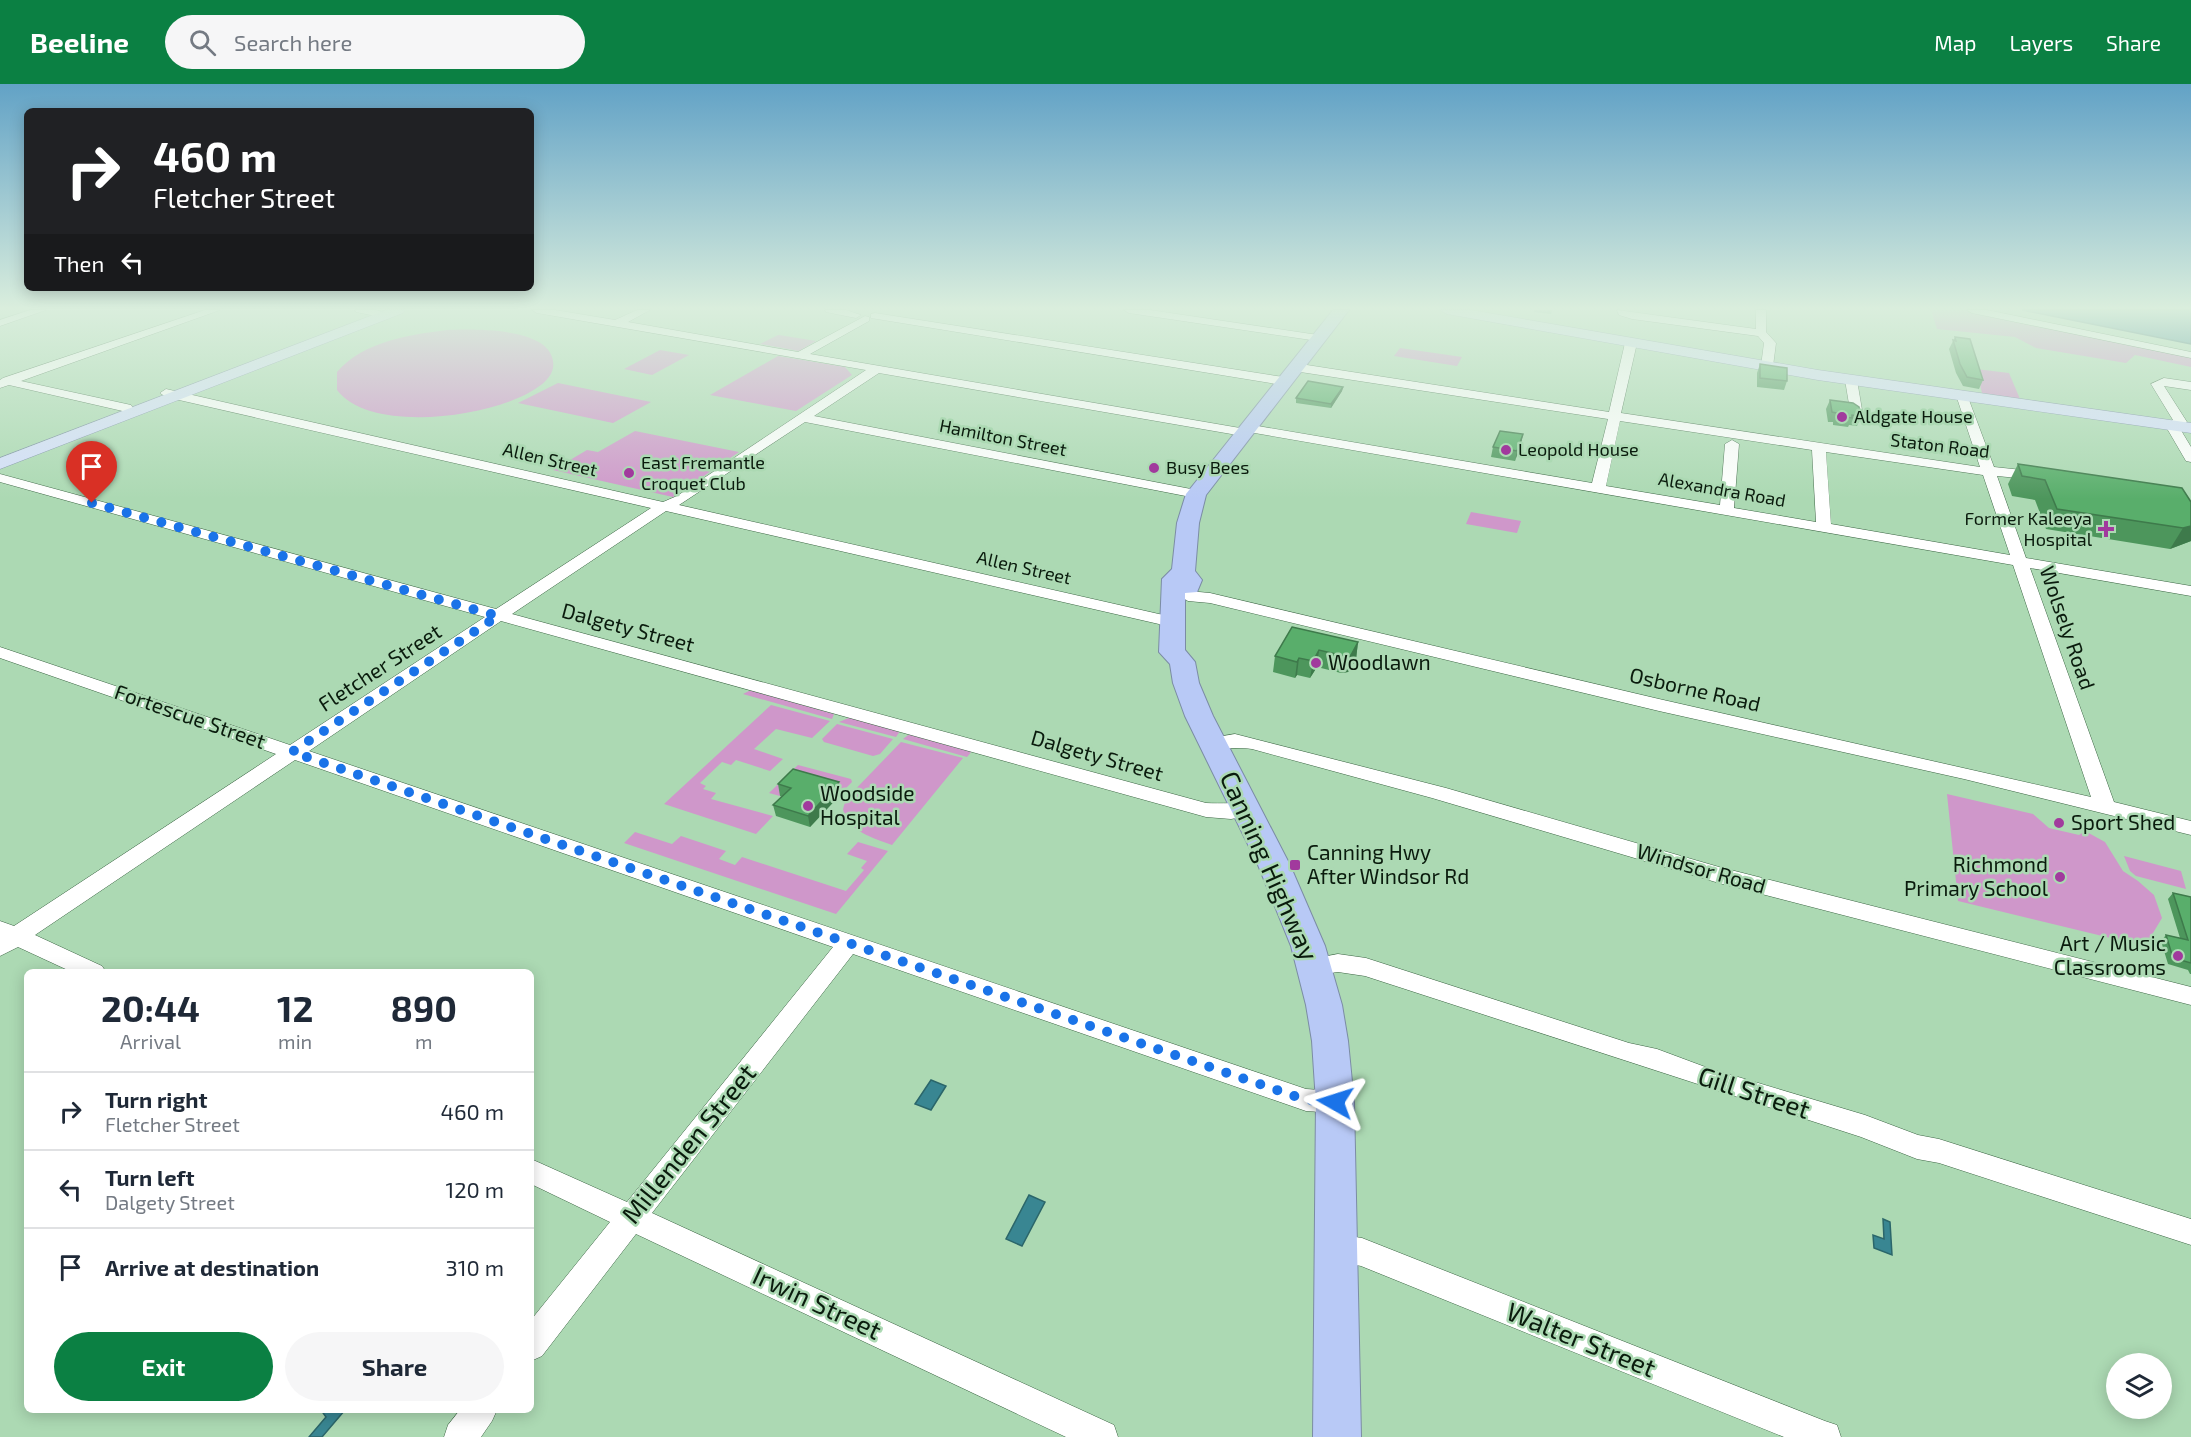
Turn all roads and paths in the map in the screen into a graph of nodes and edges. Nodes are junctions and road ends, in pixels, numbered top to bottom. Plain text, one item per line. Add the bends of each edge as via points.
1 (26, 373) edge
2 (224, 373) edge
3 (870, 373) edge
4 (901, 373) edge
5 (1234, 373) edge
6 (1290, 373) edge
7 (1334, 373) edge
8 (1624, 373) edge
9 (1810, 373) edge
10 (1851, 380) junction
11 (3, 381) edge
12 (1284, 381) junction
13 (2191, 386) edge
14 (172, 394) junction
15 (1962, 395) junction
16 (127, 408) junction
17 (1856, 410) edge
18 (1613, 416) junction
19 (803, 418) junction
20 (2171, 425) junction
21 (2191, 428) edge
22 (1245, 430) junction
23 (1732, 444) dead end
24 (1819, 448) junction
25 (0, 457) edge
26 (2191, 458) edge
27 (0, 464) edge
28 (1989, 471) junction
29 (0, 478) edge
30 (2055, 478) edge
31 (1598, 489) junction
32 (1196, 494) junction
33 (665, 507) junction
34 (1727, 511) junction
35 (1824, 528) junction
36 (2020, 561) junction
37 (1183, 572) junction
38 (2191, 591) edge
39 (1188, 596) junction
40 (498, 616) junction
41 (1172, 622) junction
42 (0, 652) edge
43 (1182, 662) junction
44 (1213, 743) junction
45 (292, 752) junction
46 (2105, 807) junction
47 (1246, 810) junction
48 (2191, 828) edge
49 (6, 938) edge
50 (848, 944) junction
51 (1315, 966) junction
52 (86, 969) edge
53 (2191, 996) edge
54 (1335, 1102) junction
55 (534, 1172) edge
56 (631, 1216) junction
57 (2191, 1232) edge
58 (1335, 1248) junction
59 (534, 1341) edge
60 (479, 1413) edge
61 (460, 1437) edge
62 (1102, 1437) edge
63 (1337, 1437) edge
64 (1825, 1437) edge

1 - 11 street
2 - 14 main road
3 - 19 street, Fletcher Street
4 - 22 street, Alexandra Road
5 - 12 street
6 - 12 highway, Canning Highway
7 - 18 street, Staton Road
8 - 18 street
9 - 10 main road
10 - 15 main road
10 - 17 street
11 - 16 street
12 - 22 highway, Canning Highway
13 - 20 street via 2157,384 2181,422
14 - 16 main road
14 - 27 main road
14 - 33 street, Allen Street
15 - 20 main road
15 - 28 street, Wolsely Road
16 - 25 main road
18 - 24 street, Staton Road
18 - 31 street
19 - 32 street, Hamilton Street
19 - 33 street, Fletcher Street
20 - 21 main road
20 - 26 street
22 - 31 street, Alexandra Road
22 - 32 highway, Canning Highway
23 - 34 street
24 - 28 street, Staton Road
24 - 35 street
28 - 30 street, Staton Road
28 - 36 street, Wolsely Road
29 - 40 street, Dalgety Street
31 - 34 street, Alexandra Road
32 - 37 highway, Canning Highway via 1188,523
33 - 40 street, Fletcher Street
33 - 41 street, Allen Street
34 - 35 street, Alexandra Road
35 - 36 street, Alexandra Road
36 - 38 street, Alexandra Road
36 - 46 street, Wolsely Road
37 - 39 highway, Canning Highway via 1190,580
37 - 41 highway, Canning Highway via 1174,579
39 - 43 highway, Canning Highway via 1188,652
39 - 46 street, Osborne Road
40 - 45 street, Fletcher Street
40 - 47 street, Dalgety Street via 1206,810
41 - 43 highway, Canning Highway via 1172,652
42 - 45 street, Fortescue Street
43 - 44 highway, Canning Highway via 1186,683
44 - 47 highway, Canning Highway
44 - 53 street, Windsor Road via 1253,743 1719,875
45 - 49 street, Fletcher Street
45 - 50 street, Fortescue Street
46 - 48 street, Osborne Road
47 - 51 highway, Canning Highway via 1274,865
49 - 52 street
50 - 54 street, Fortescue Street via 1306,1100
50 - 56 street, Millenden Street
51 - 54 highway, Canning Highway via 1330,1041
51 - 57 street, Gill Street via 1338,963 1366,968 1657,1059 1865,1127 1917,1148 1939,1151
54 - 58 highway, Canning Highway
55 - 56 street, Irwin Street
56 - 59 street, Millenden Street
56 - 62 street, Irwin Street
58 - 63 highway, Canning Highway
58 - 64 street, Walter Street via 1362,1252
60 - 61 street

